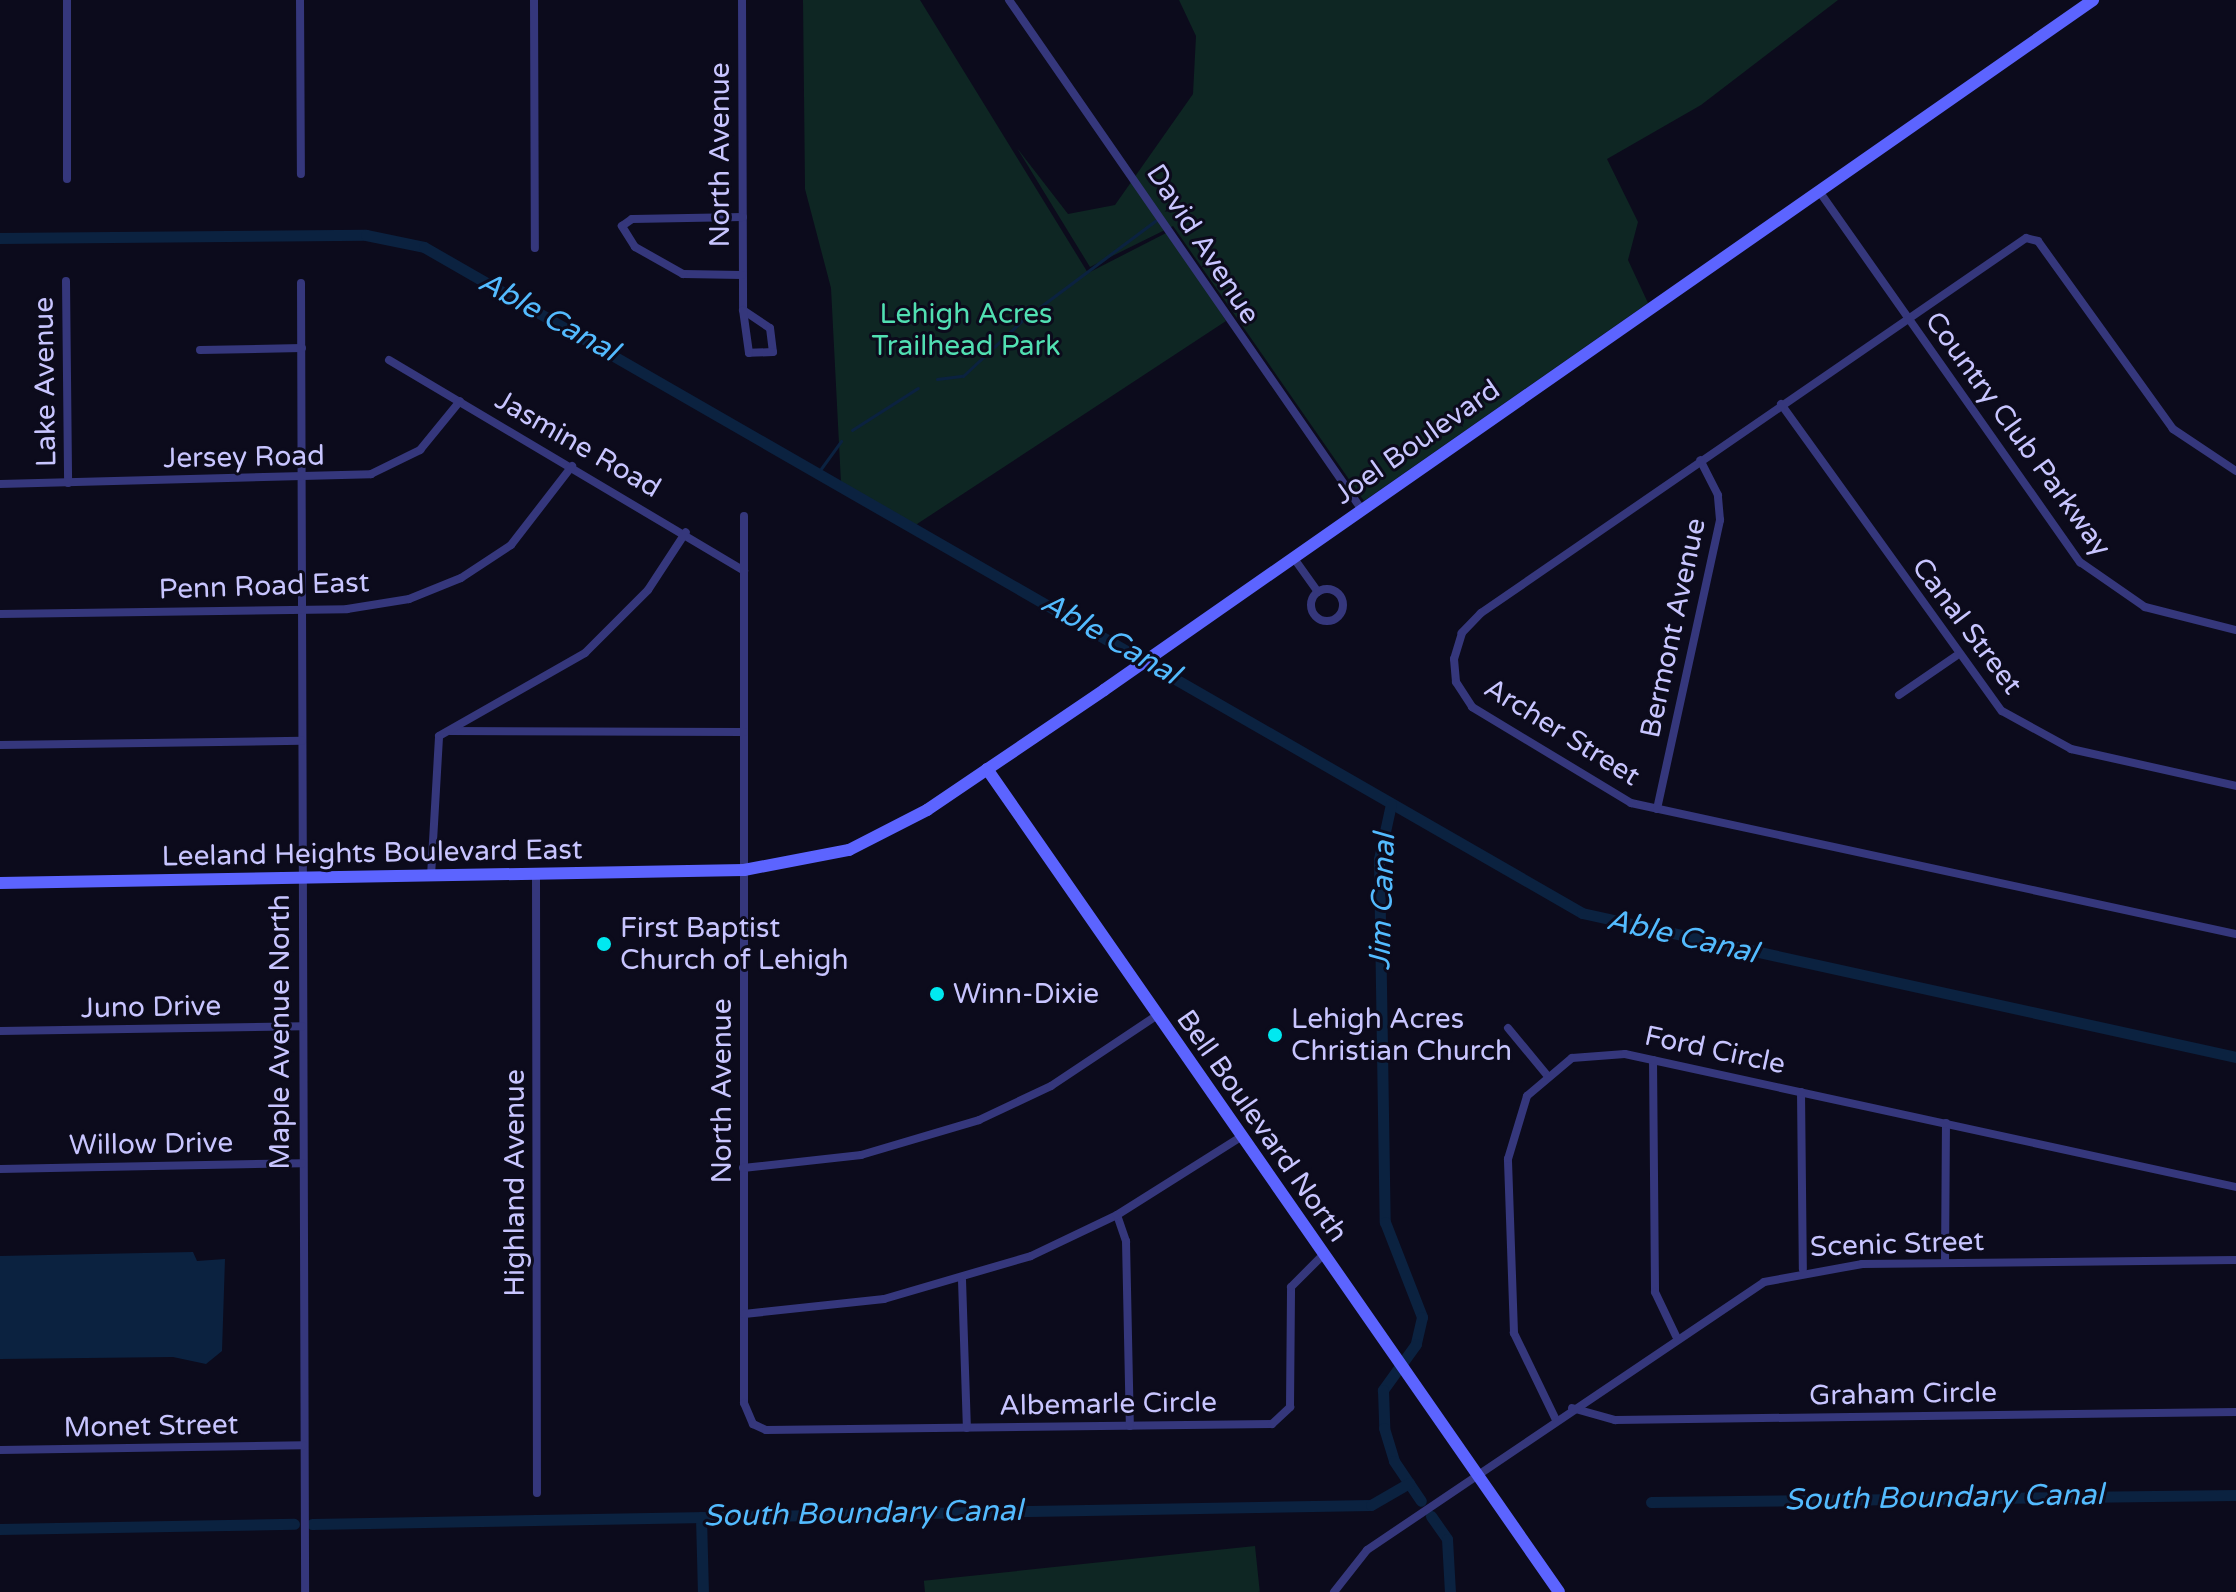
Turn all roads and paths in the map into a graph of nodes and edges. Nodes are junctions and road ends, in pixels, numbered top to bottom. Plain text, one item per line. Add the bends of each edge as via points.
1 (67, 0) edge
2 (300, 0) edge
3 (534, 0) edge
4 (742, 0) edge
5 (1009, 0) edge
6 (2093, 0) edge
7 (301, 174) dead end
8 (67, 179) dead end
9 (1819, 191) junction
10 (743, 217) junction
11 (535, 248) dead end
12 (742, 275) junction
13 (66, 281) dead end
14 (301, 283) dead end
15 (743, 310) junction
16 (1905, 317) junction
17 (302, 348) junction
18 (200, 350) dead end
19 (389, 360) dead end
20 (460, 401) junction
21 (1781, 404) junction
22 (1700, 460) junction
23 (572, 466) junction
24 (2236, 471) edge
25 (301, 478) junction
26 (68, 483) junction
27 (0, 484) edge
28 (1362, 510) junction
29 (744, 516) dead end
30 (686, 532) junction
31 (1293, 557) junction
32 (744, 571) junction
33 (1318, 592) dead end
34 (302, 609) junction
35 (0, 614) edge
36 (2236, 630) edge
37 (1956, 656) junction
38 (1899, 695) dead end
39 (450, 731) junction
40 (744, 732) junction
41 (302, 741) junction
42 (0, 745) edge
43 (987, 769) junction
44 (2236, 786) edge
45 (1657, 809) junction
46 (744, 870) junction
47 (536, 874) junction
48 (431, 876) junction
49 (301, 878) junction
50 (0, 883) edge
51 (2236, 934) edge
52 (1156, 1016) junction
53 (302, 1026) junction
54 (1508, 1028) dead end
55 (0, 1031) edge
56 (1653, 1060) junction
57 (1546, 1074) junction
58 (1801, 1092) junction
59 (1946, 1123) junction
60 (1241, 1137) junction
61 (302, 1163) junction
62 (743, 1168) junction
63 (0, 1169) edge
64 (2236, 1187) edge
65 (1117, 1215) junction
66 (1323, 1255) junction
67 (2236, 1260) edge
68 (1945, 1263) junction
69 (1803, 1269) junction
70 (962, 1280) junction
71 (744, 1314) junction
72 (1676, 1336) junction
73 (1572, 1408) junction
74 (2236, 1412) edge
75 (1556, 1420) junction
76 (753, 1424) joint
77 (1130, 1426) junction
78 (967, 1428) junction
79 (303, 1445) junction
80 (0, 1450) edge
81 (1476, 1474) junction
82 (537, 1493) dead end
83 (305, 1592) edge
84 (1334, 1592) edge
85 (1559, 1592) edge

1 - 8 street
2 - 7 street
3 - 11 street
4 - 10 street, North Avenue
5 - 28 street, David Avenue
6 - 9 main road, Joel Boulevard
9 - 16 street, Country Club Parkway
9 - 28 main road, Joel Boulevard
10 - 12 street, North Avenue
10 - 12 street via 632,219 622,226 635,247 683,274
12 - 15 street, North Avenue
13 - 26 street, Lake Avenue
14 - 17 street, Maple Avenue North
15 - 15 street, North Avenue via 749,353 773,352 770,328
16 - 21 street, Archer Street
16 - 24 street, Archer Street via 2026,238 2038,241 2168,423
16 - 36 street, Country Club Parkway via 2091,573 2145,607
17 - 18 street
17 - 25 street, Maple Avenue North
19 - 20 street, Jasmine Road
20 - 23 street, Jasmine Road
20 - 25 street, Jersey Road via 429,442 398,463 356,476
21 - 22 street, Archer Street
21 - 37 street, Canal Street
22 - 45 street, Bermont Avenue via 1718,495 1720,520
22 - 45 street, Archer Street via 1481,613 1462,633 1454,659 1463,696 1483,716 1619,797
23 - 30 street, Jasmine Road
23 - 34 street, Penn Road East via 529,527 461,578 391,603
25 - 26 street, Jersey Road
25 - 34 street, Maple Avenue North
26 - 27 street, Jersey Road
28 - 31 main road, Joel Boulevard
29 - 32 street, North Avenue
30 - 32 street, Jasmine Road
30 - 39 street via 648,590 585,653
31 - 33 street
31 - 43 main road, Joel Boulevard
32 - 40 street, North Avenue
34 - 35 street, Penn Road East
34 - 41 street, Maple Avenue North
37 - 38 street
37 - 44 street, Canal Street via 2002,711 2048,740
39 - 40 street
39 - 48 street via 433,747
40 - 46 street, North Avenue
41 - 42 street
41 - 49 street, Maple Avenue North
43 - 46 main road, Joel Boulevard via 912,820 849,850
43 - 52 main road, Bell Boulevard North
45 - 51 street, Archer Street
46 - 47 main road, Leeland Heights Boulevard East
46 - 62 street, North Avenue
47 - 48 main road, Leeland Heights Boulevard East
47 - 82 street, Highland Avenue
48 - 49 main road, Leeland Heights Boulevard East
49 - 50 main road, Leeland Heights Boulevard East
49 - 53 street, Maple Avenue North
52 - 60 main road, Bell Boulevard North
52 - 62 street via 1085,1066 979,1120 861,1155
53 - 55 street, Juno Drive
53 - 61 street, Maple Avenue North
54 - 57 street
56 - 57 street, Ford Circle via 1586,1054
56 - 58 street, Ford Circle
56 - 72 street via 1655,1292
57 - 75 street, Ford Circle via 1519,1111 1510,1142 1510,1305 1523,1363
58 - 59 street, Ford Circle
58 - 69 street
59 - 64 street, Ford Circle
59 - 68 street
60 - 65 street
60 - 66 main road, Bell Boulevard North
61 - 63 street, Willow Drive
61 - 79 street, Maple Avenue North
62 - 71 street, North Avenue
65 - 70 street
65 - 77 street via 1126,1241
66 - 77 street, Albemarle Circle via 1291,1287 1284,1417 1272,1424
66 - 81 main road, Bell Boulevard North
67 - 68 street, Scenic Street
68 - 69 street, Scenic Street
69 - 72 street, Scenic Street via 1741,1293
70 - 71 street via 884,1299
70 - 78 street
71 - 76 street, North Avenue via 744,1403
72 - 73 street, Scenic Street
73 - 74 street, Graham Circle via 1615,1420
73 - 75 street, Scenic Street
75 - 81 street, Scenic Street
76 - 78 street, Albemarle Circle via 766,1430
77 - 78 street, Albemarle Circle
79 - 80 street, Monet Street
79 - 83 street, Maple Avenue North
81 - 84 street, Scenic Street via 1367,1550
81 - 85 main road, Bell Boulevard North

